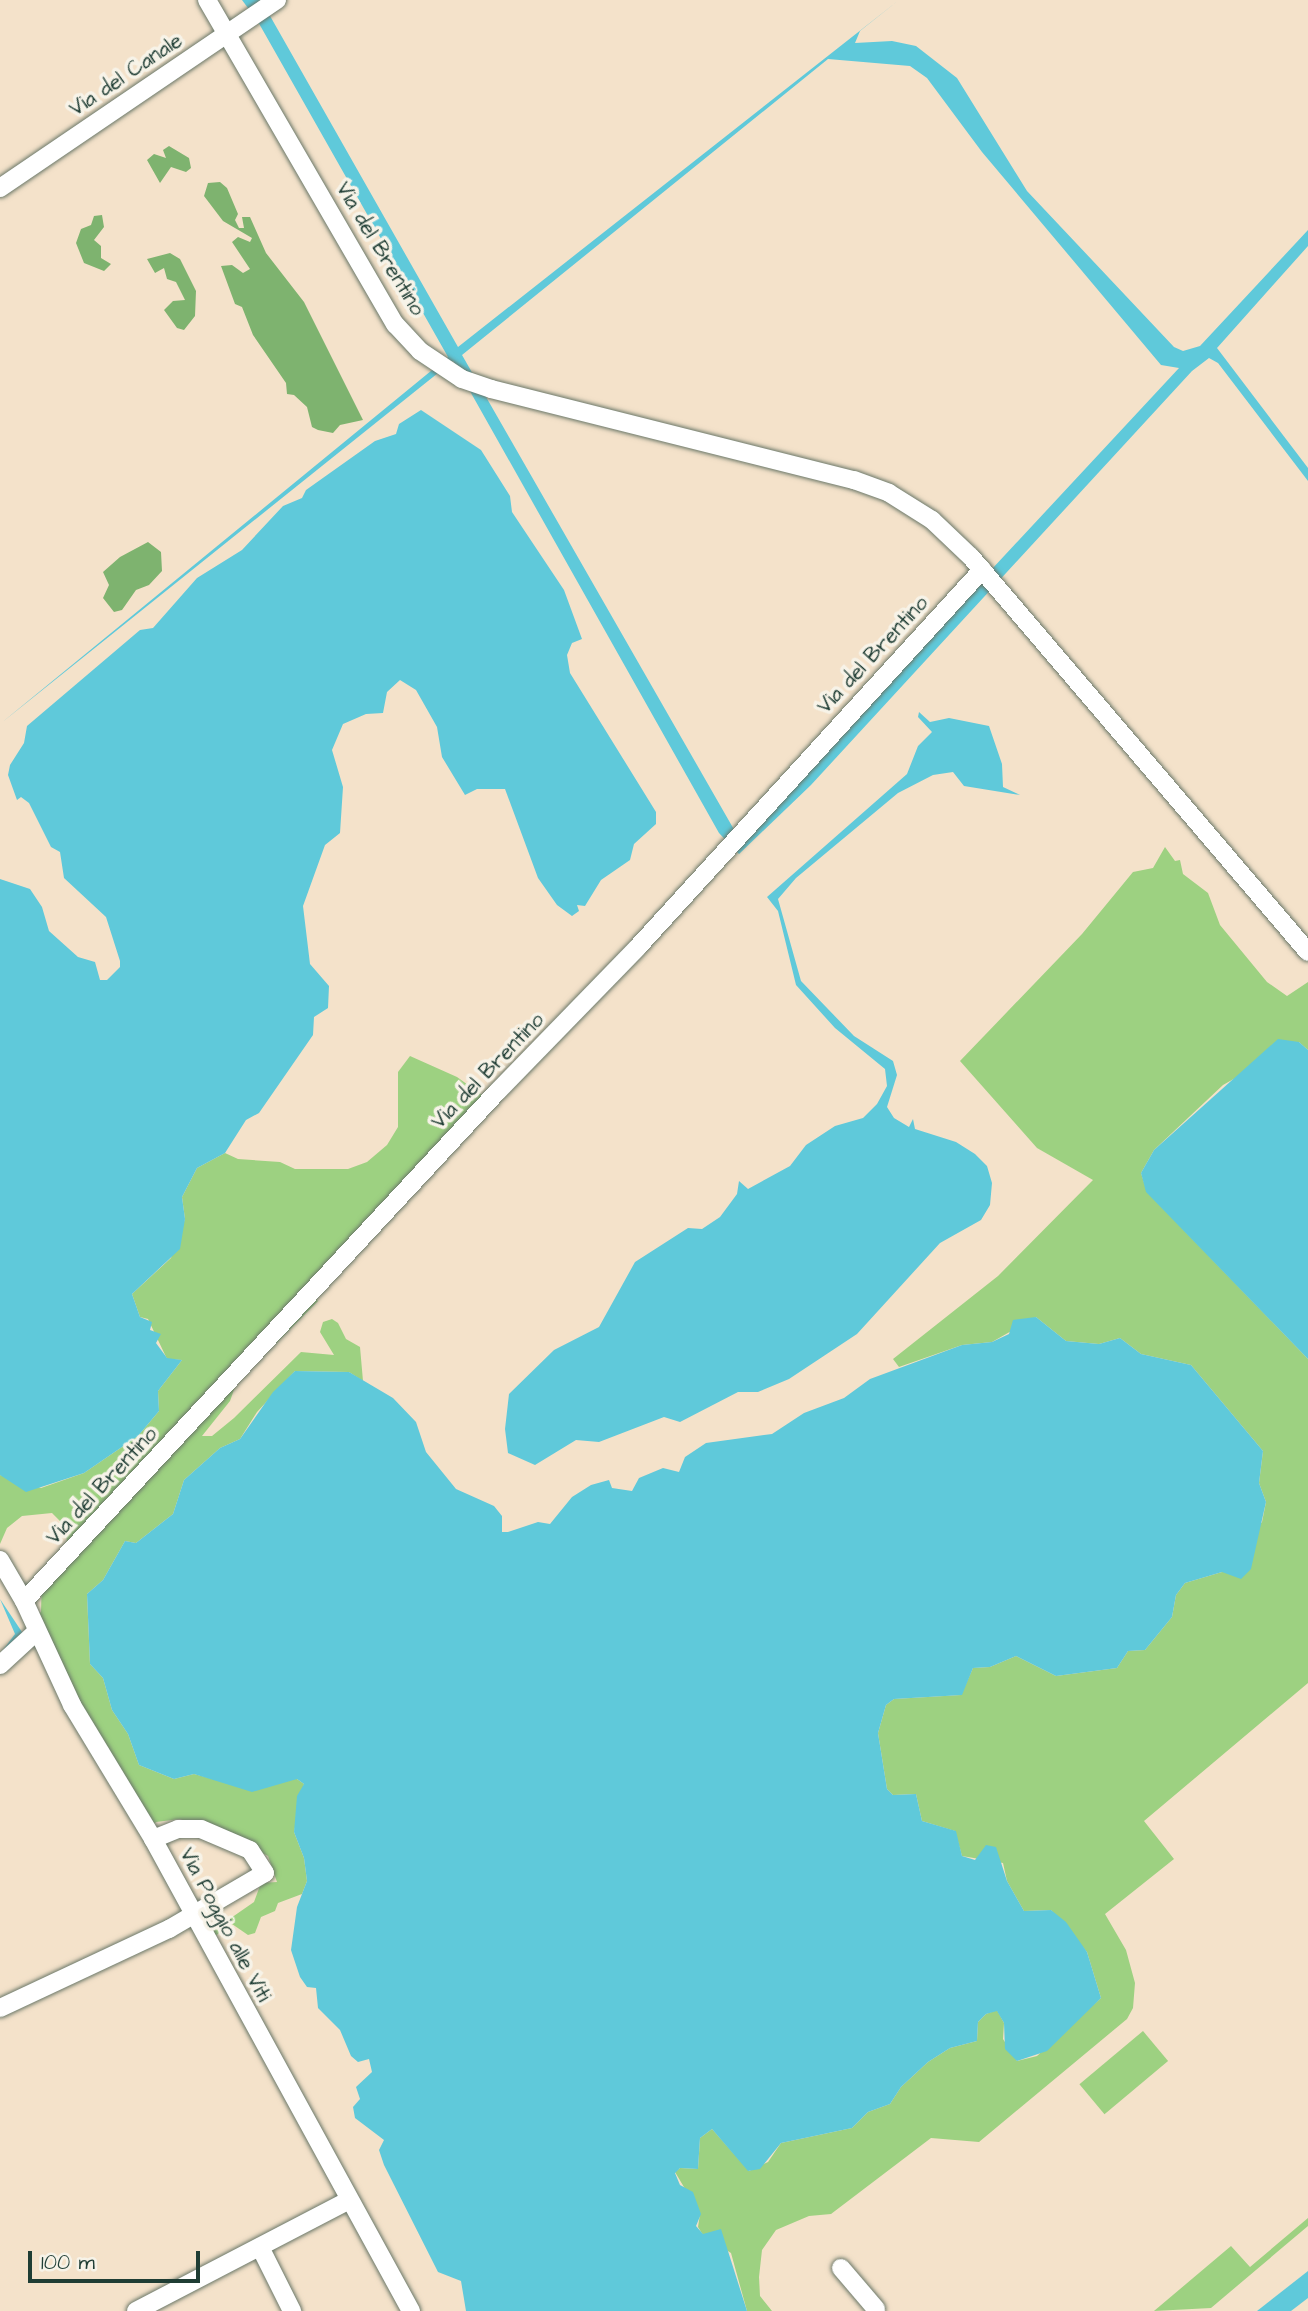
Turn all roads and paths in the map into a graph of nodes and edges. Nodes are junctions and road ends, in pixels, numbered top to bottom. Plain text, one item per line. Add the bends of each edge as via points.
1 (207, 0) edge
2 (276, 1) edge
3 (227, 34) junction
4 (0, 188) edge
5 (988, 577) junction
6 (1308, 952) edge
7 (0, 1560) edge
8 (24, 1601) junction
9 (36, 1632) junction
10 (0, 1665) edge
11 (153, 1839) junction
12 (195, 1916) junction
13 (0, 2008) edge
14 (349, 2200) junction
15 (260, 2247) junction
16 (841, 2269) dead end
17 (876, 2309) edge
18 (136, 2311) edge
19 (292, 2311) edge
20 (411, 2311) edge

1 - 3 street, Via del Brentino
2 - 3 street, Via del Canale
3 - 4 street, Via del Canale
3 - 5 street, Via del Brentino via 395,324 436,362 462,379 491,389 854,480 889,493 932,520
5 - 6 street, Via del Brentino
5 - 8 street, Via del Brentino via 742,831
7 - 8 street, Via Poggio alle Viti
8 - 9 street, Via Poggio alle Viti
9 - 10 street
9 - 11 street, Via Poggio alle Viti via 72,1705
11 - 12 street, Via Poggio alle Viti
11 - 12 street via 178,1829 201,1829 250,1850 265,1873
12 - 13 street
12 - 14 street, Via Poggio alle Viti
14 - 15 street
14 - 20 street, Via Poggio alle Viti
15 - 18 street
15 - 19 street
16 - 17 street

